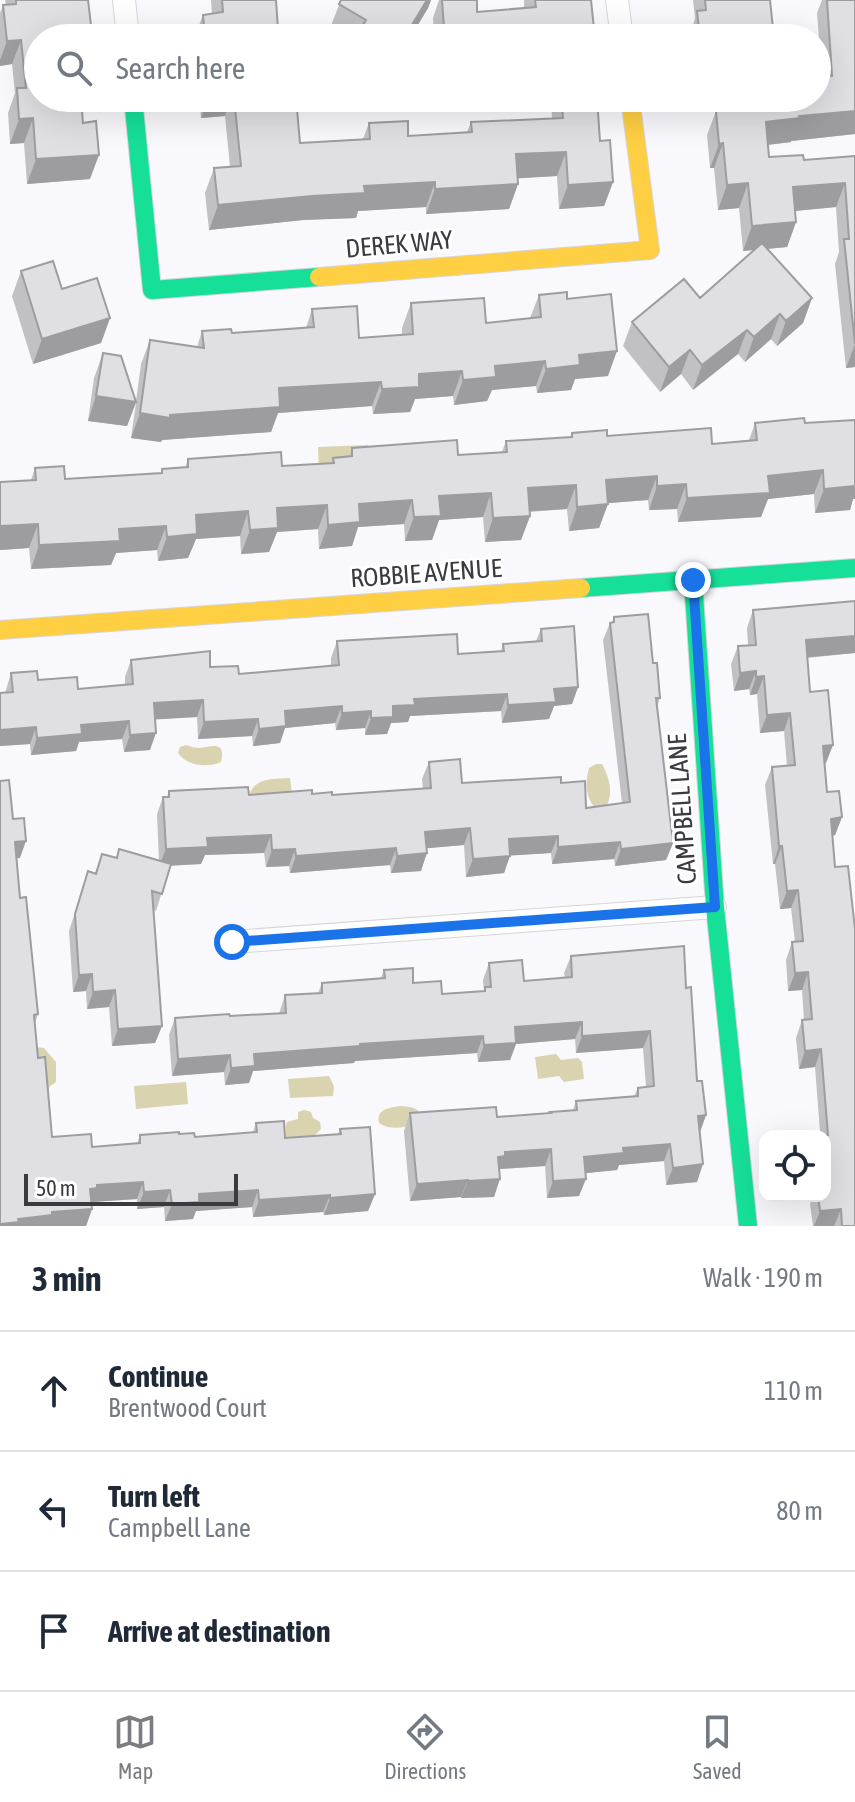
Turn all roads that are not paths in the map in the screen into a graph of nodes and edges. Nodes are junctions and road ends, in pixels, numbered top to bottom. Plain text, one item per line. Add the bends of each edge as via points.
1 (124, 0) edge
2 (617, 0) edge
3 (127, 24) edge
4 (620, 24) edge
5 (134, 112) edge
6 (632, 112) edge
7 (855, 568) edge
8 (693, 580) junction
9 (0, 630) edge
10 (715, 907) junction
11 (232, 942) dead end
12 (748, 1226) edge

1 - 3 street
2 - 4 street
5 - 6 street, DEREK WAY via 152,290 650,250
7 - 8 street, ROBBIE AVENUE
8 - 9 street, ROBBIE AVENUE
8 - 10 street, CAMPBELL LANE
10 - 11 street
10 - 12 street, CAMPBELL LANE

